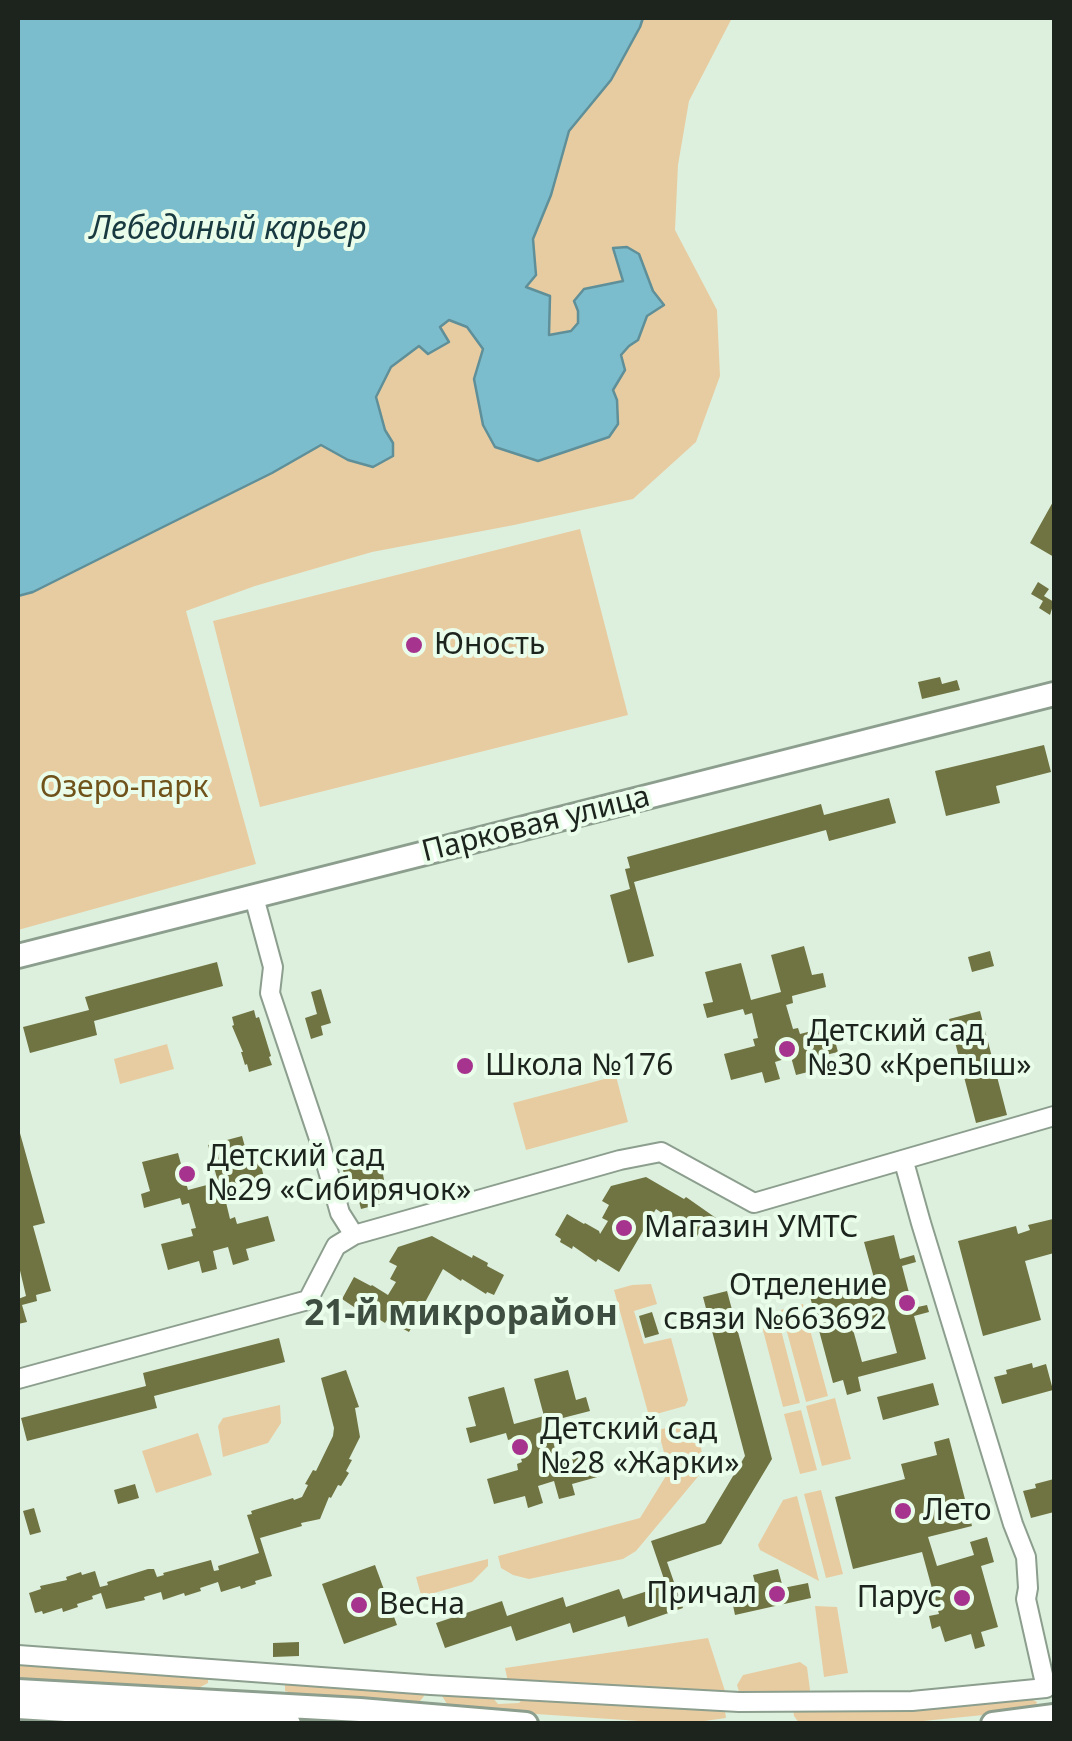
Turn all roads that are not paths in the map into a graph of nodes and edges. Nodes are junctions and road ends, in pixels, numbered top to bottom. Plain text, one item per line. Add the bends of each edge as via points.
1 (1054, 694) edge
2 (254, 896) junction
3 (18, 956) edge
4 (1054, 1116) edge
5 (904, 1162) junction
6 (354, 1235) junction
7 (18, 1379) edge
8 (18, 1655) edge
9 (18, 1690) edge
10 (1050, 1694) edge
11 (18, 1707) edge
12 (1054, 1716) edge
13 (290, 1724) edge
14 (526, 1724) edge
15 (993, 1724) edge

1 - 2 street, Парковая улица
2 - 3 street, Парковая улица
2 - 6 street via 272,967 270,993 340,1213
4 - 5 street
5 - 6 street via 754,1203 661,1152
5 - 10 street via 1026,1557 1026,1599
6 - 7 street via 336,1246 308,1300
8 - 10 street via 738,1702
9 - 14 street
11 - 13 street
12 - 15 street

